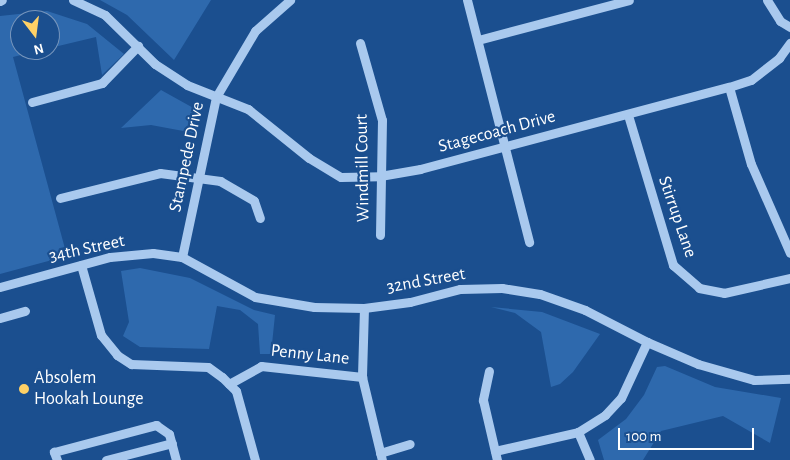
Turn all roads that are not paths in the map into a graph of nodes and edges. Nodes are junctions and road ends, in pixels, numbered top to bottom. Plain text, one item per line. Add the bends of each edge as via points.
1 (73, 0) edge
2 (290, 0) edge
3 (467, 0) edge
4 (629, 0) edge
5 (767, 0) edge
6 (790, 28) edge
7 (478, 40) junction
8 (360, 43) dead end
9 (790, 43) edge
10 (138, 46) junction
11 (730, 87) junction
12 (216, 97) junction
13 (32, 102) dead end
14 (628, 115) junction
15 (504, 145) junction
16 (380, 176) junction
17 (199, 178) junction
18 (60, 198) dead end
19 (260, 218) dead end
20 (380, 235) dead end
21 (529, 242) dead end
22 (790, 253) edge
23 (182, 257) junction
24 (81, 265) junction
25 (790, 278) edge
26 (0, 287) edge
27 (364, 308) junction
28 (25, 311) dead end
29 (0, 318) edge
30 (646, 342) junction
31 (489, 371) dead end
32 (362, 377) junction
33 (790, 379) edge
34 (229, 384) junction
35 (578, 432) junction
36 (172, 443) junction
37 (410, 444) dead end
38 (496, 455) edge
39 (381, 457) edge
40 (56, 460) edge
41 (106, 460) edge
42 (176, 460) edge
43 (255, 460) edge
44 (590, 460) edge

1 - 10 street, Stagecoach Drive via 105,16
2 - 12 street, Stampede Drive via 255,31
3 - 7 street
4 - 7 street
5 - 6 street via 780,21
7 - 15 street
8 - 16 street, Windmill Court via 382,120
9 - 11 street, Stagecoach Drive via 779,58 751,80
10 - 12 street, Stagecoach Drive via 155,64 186,84
10 - 13 street via 102,83
11 - 14 street, Stagecoach Drive
11 - 22 street via 751,164
12 - 16 street, Stagecoach Drive via 248,109 309,158 341,177
12 - 17 street, Stampede Drive via 204,139
14 - 15 street, Stagecoach Drive
14 - 25 street, Stirrup Lane via 673,265 699,288 724,293
15 - 16 street, Stagecoach Drive via 420,169
15 - 21 street
16 - 20 street, Windmill Court
17 - 18 street via 160,173 142,175
17 - 19 street via 220,181 240,190 254,201
17 - 23 street, Stampede Drive
23 - 24 street, 34th Street via 153,253 110,257
23 - 27 street, 32nd Street via 255,296 314,307
24 - 26 street, 34th Street
24 - 34 street via 101,335 117,355 131,364 208,367
27 - 30 street, 32nd Street via 410,302 460,289 502,288 540,294 585,310
27 - 32 street
28 - 29 street
30 - 33 street, 32nd Street via 698,364 754,380
30 - 35 street via 621,398 605,415
31 - 38 street via 483,400
32 - 34 street, Penny Lane via 260,366
32 - 39 street
34 - 43 street via 236,391
35 - 38 street
35 - 44 street
36 - 40 street via 169,434 156,425 54,452
36 - 41 street
36 - 42 street
37 - 39 street

